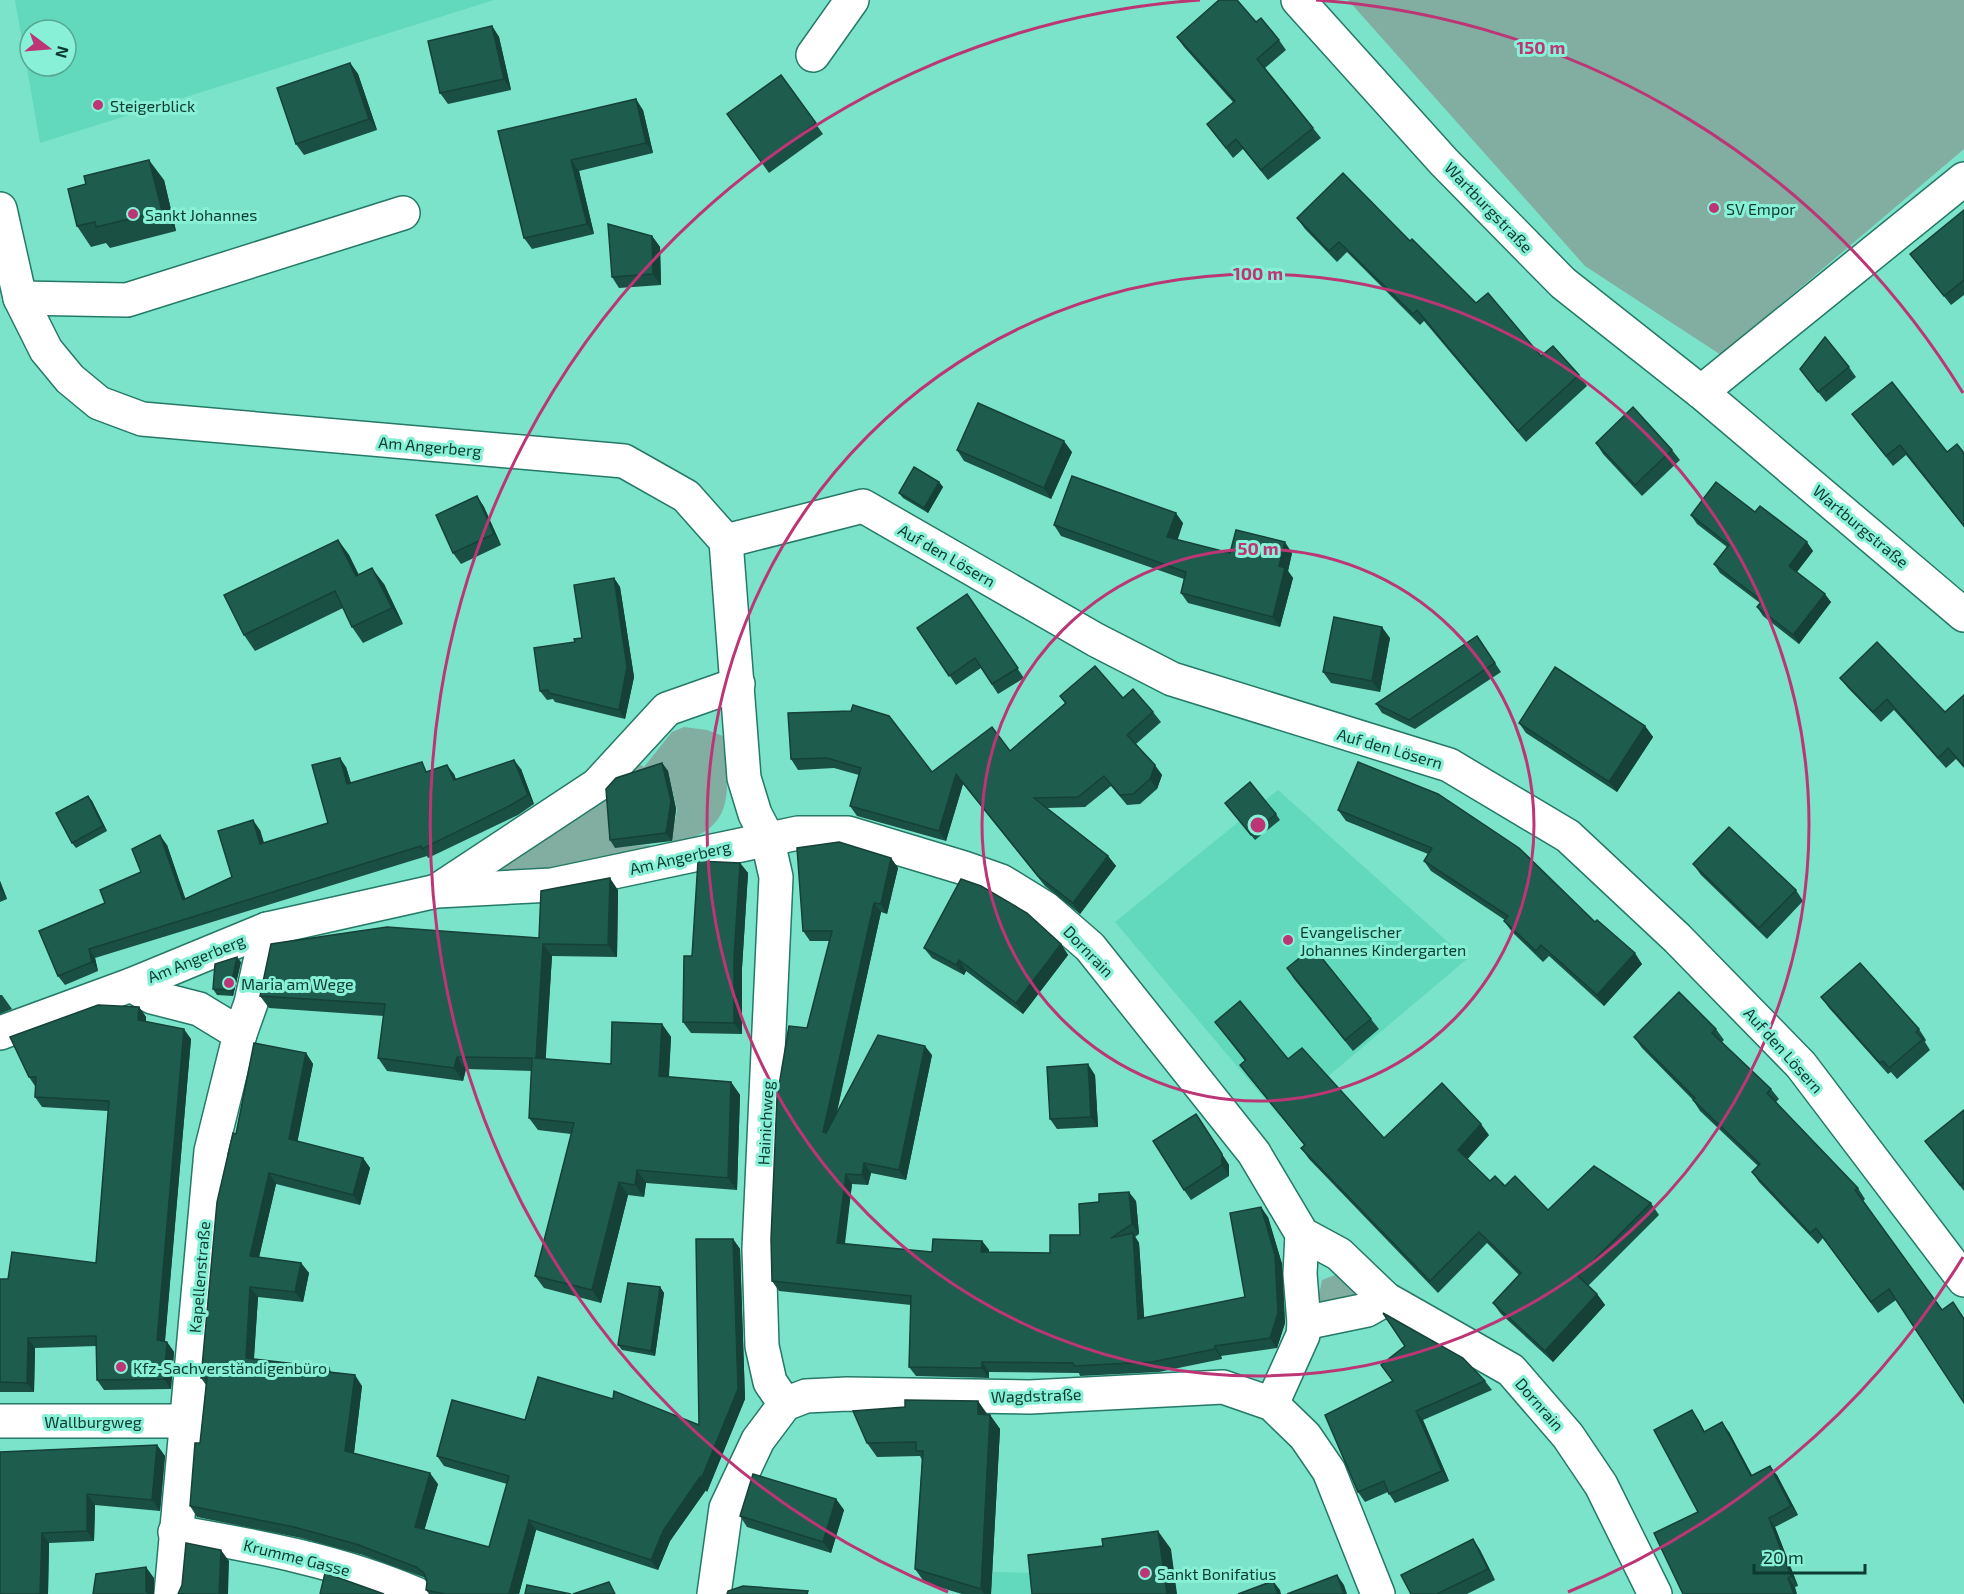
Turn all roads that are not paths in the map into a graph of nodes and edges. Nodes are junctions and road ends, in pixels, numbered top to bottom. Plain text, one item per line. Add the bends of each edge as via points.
1 (852, 0) edge
2 (1298, 0) edge
3 (813, 55) dead end
4 (1964, 178) edge
5 (0, 209) edge
6 (403, 213) dead end
7 (20, 298) junction
8 (1701, 392) junction
9 (726, 541) junction
10 (1964, 615) edge
11 (738, 684) junction
12 (767, 837) junction
13 (437, 891) junction
14 (267, 929) junction
15 (131, 985) junction
16 (0, 1033) edge
17 (240, 1034) junction
18 (1302, 1234) junction
19 (1964, 1280) edge
20 (1386, 1299) junction
21 (1304, 1323) junction
22 (784, 1404) junction
23 (1272, 1404) junction
24 (186, 1421) junction
25 (0, 1422) edge
26 (175, 1532) junction
27 (172, 1586) edge
28 (416, 1594) edge
29 (714, 1594) edge
30 (1378, 1594) edge
31 (1655, 1594) edge

1 - 3 street
2 - 8 street, Wartburgstraße via 1444,162 1563,283
4 - 8 street
5 - 7 street, Am Angerberg
6 - 7 street via 127,300
7 - 9 street, Am Angerberg via 46,350 70,379 99,403 142,419 624,461 686,496
8 - 10 street, Wartburgstraße
9 - 11 street
9 - 19 street, Auf den Lösern via 863,506 1172,680 1449,765 1568,836 1685,946 1801,1065
11 - 12 street via 744,778
11 - 13 street, Am Angerberg via 668,709 597,785
12 - 13 street, Am Angerberg via 552,885
12 - 18 street, Dornrain via 848,833 1001,881 1045,908 1090,947 1254,1152
12 - 22 street, Hainichweg via 776,877 759,1249 762,1346 770,1382
13 - 14 street, Am Angerberg
14 - 15 street, Am Angerberg
14 - 17 street, Kapellenstraße
15 - 16 street, Am Angerberg
15 - 17 street, Am Angerberg via 152,997 199,1009
17 - 24 street, Kapellenstraße via 211,1151
18 - 20 street, Dornrain via 1339,1254
18 - 21 street
20 - 21 street via 1367,1310
20 - 31 street, Dornrain via 1511,1370 1568,1436 1600,1485
21 - 23 street via 1294,1358
22 - 23 street, Wagdstraße via 806,1396 848,1394 1030,1397 1223,1387
22 - 29 street via 758,1440 726,1508
23 - 30 street, Wagdstraße via 1305,1436 1329,1472
24 - 25 street, Wallburgweg
24 - 26 street, Kapellenstraße
26 - 27 street, Kapellenstraße
26 - 28 street, Krumme Gasse via 258,1546 340,1566

